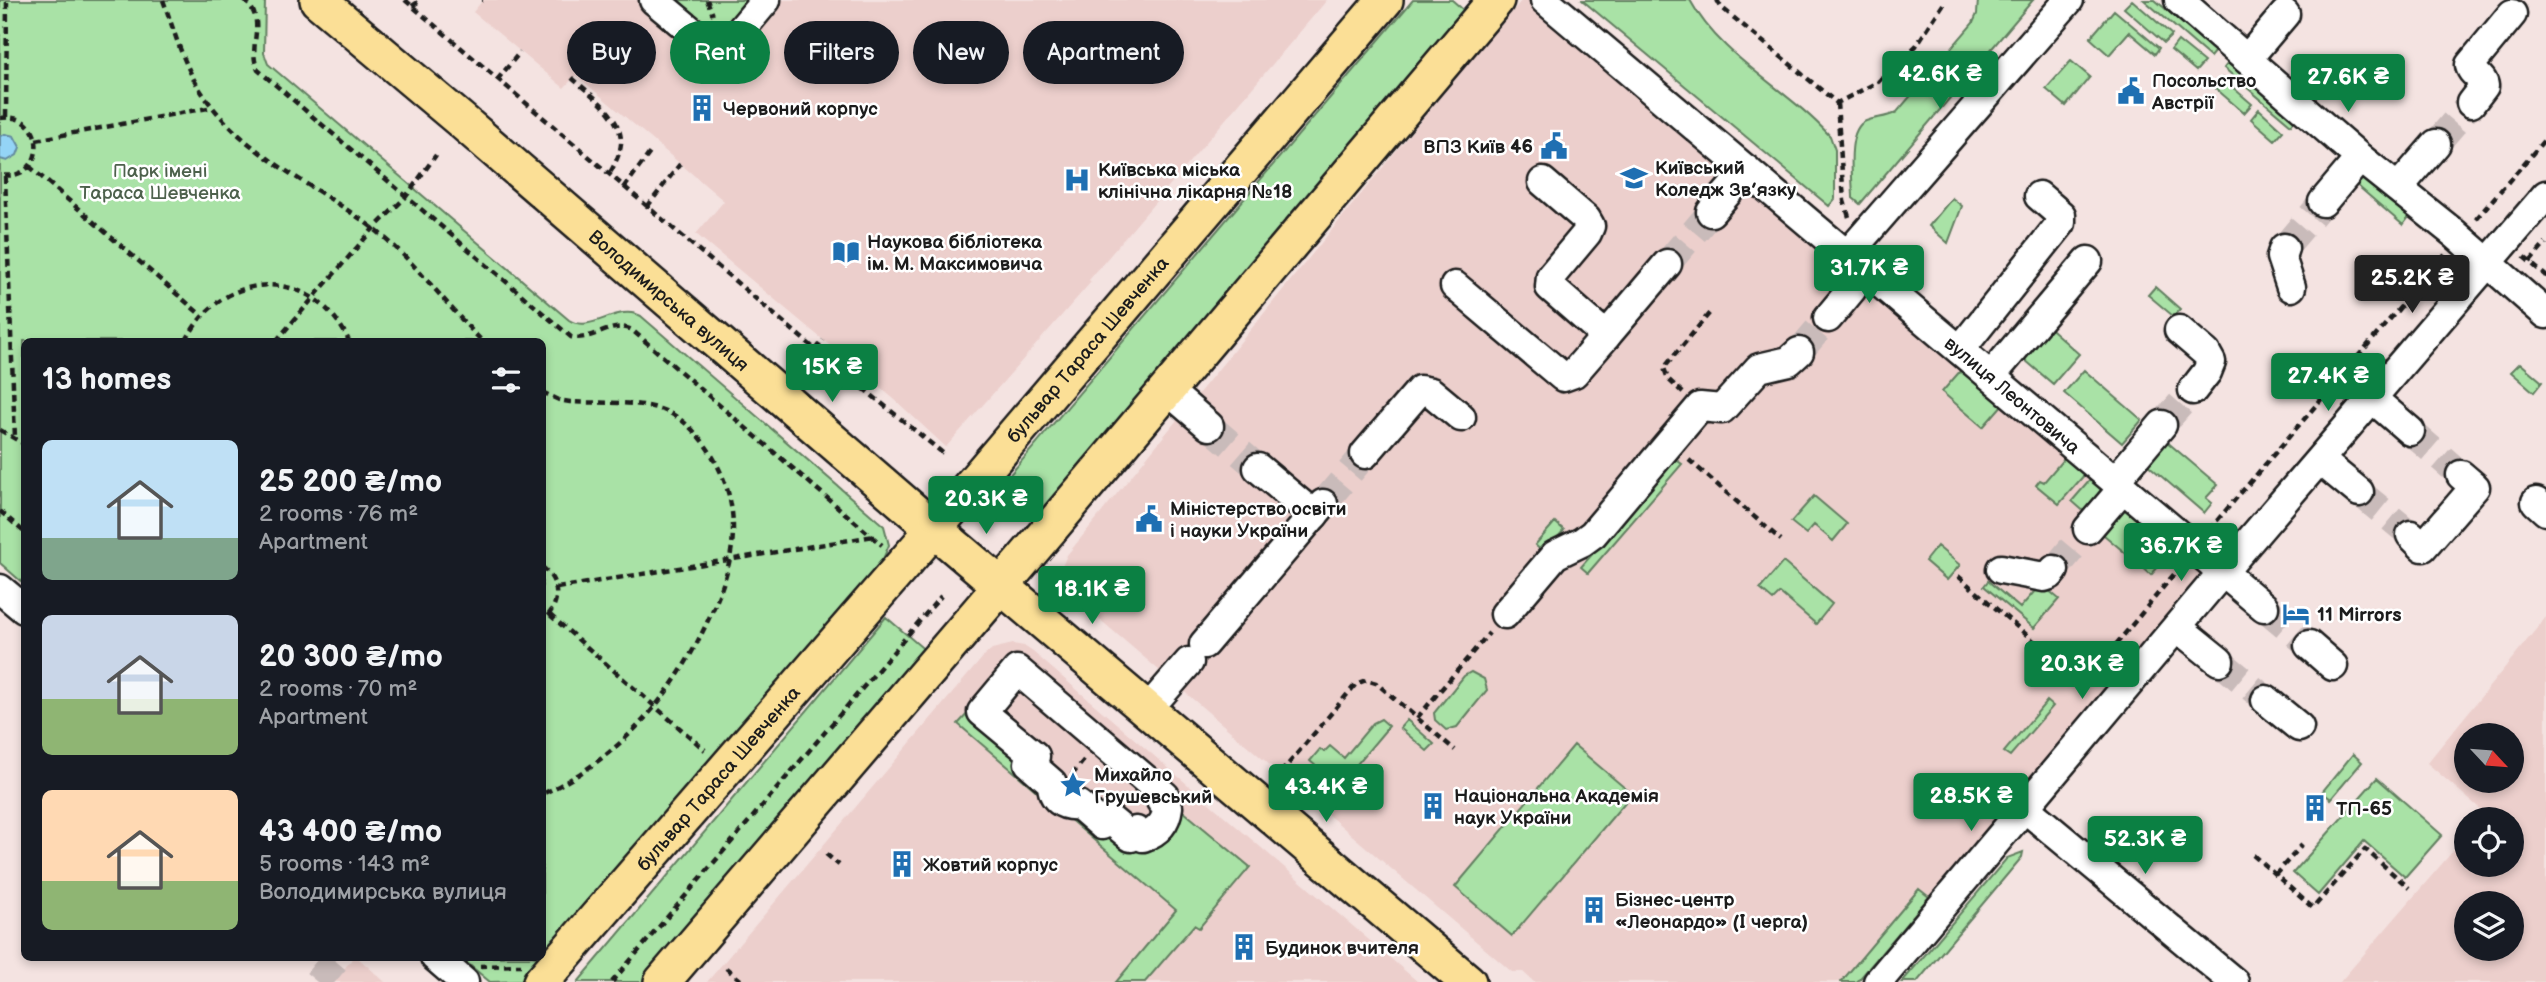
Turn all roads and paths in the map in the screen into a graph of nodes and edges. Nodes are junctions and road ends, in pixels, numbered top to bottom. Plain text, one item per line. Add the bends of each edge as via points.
1 (7, 0) edge
2 (163, 0) edge
3 (244, 0) edge
4 (318, 0) edge
5 (405, 0) edge
6 (421, 0) edge
7 (654, 0) edge
8 (765, 0) edge
9 (1385, 0) edge
10 (1496, 0) edge
11 (1545, 0) edge
12 (1717, 0) edge
13 (1946, 0) edge
14 (2069, 0) edge
15 (2179, 0) edge
16 (412, 6) junction
17 (2512, 14) dead end
18 (2285, 15) dead end
19 (520, 51) dead end
20 (2247, 59) junction
21 (497, 80) junction
22 (579, 84) edge
23 (1837, 103) junction
24 (2471, 103) tunnel mouth
25 (213, 107) junction
26 (3, 117) edge
27 (2546, 138) edge
28 (36, 140) junction
29 (2436, 144) tunnel mouth
30 (652, 150) dead end
31 (436, 155) dead end
32 (2360, 158) junction
33 (680, 163) dead end
34 (29, 166) junction
35 (1747, 170) junction
36 (610, 175) junction
37 (3, 176) edge
38 (1543, 182) dead end
39 (624, 188) junction
40 (2398, 188) junction
41 (2546, 195) edge
42 (2039, 196) dead end
43 (405, 198) junction
44 (2323, 202) tunnel mouth
45 (647, 207) junction
46 (1711, 212) tunnel mouth
47 (373, 229) junction
48 (2459, 238) junction
49 (2546, 243) edge
50 (1856, 245) junction
51 (2284, 247) dead end
52 (2088, 261) dead end
53 (2488, 262) junction
54 (2530, 262) dead end
55 (1667, 264) tunnel mouth
56 (1455, 286) dead end
57 (2291, 287) dead end
58 (315, 299) junction
59 (1713, 310) dead end
60 (2546, 314) edge
61 (201, 315) junction
62 (1828, 318) tunnel mouth
63 (2179, 330) dead end
64 (1606, 336) junction
65 (188, 338) edge
66 (279, 338) edge
67 (347, 338) edge
68 (479, 338) edge
69 (823, 340) dead end
70 (816, 349) junction
71 (1960, 350) junction
72 (1799, 352) tunnel mouth
73 (1991, 376) junction
74 (1166, 389) junction
75 (2193, 390) tunnel mouth
76 (546, 394) edge
77 (2372, 399) junction
78 (1700, 407) junction
79 (1461, 417) dead end
80 (2162, 425) tunnel mouth
81 (1209, 426) tunnel mouth
82 (0, 430) edge
83 (2410, 431) tunnel mouth
84 (15, 438) junction
85 (21, 441) edge
86 (1670, 443) junction
87 (944, 454) dead end
88 (1365, 454) tunnel mouth
89 (2320, 460) junction
90 (1258, 468) tunnel mouth
91 (2461, 475) tunnel mouth
92 (2119, 484) junction
93 (2359, 492) tunnel mouth
94 (0, 511) edge
95 (21, 529) edge
96 (934, 529) junction
97 (2088, 529) tunnel mouth
98 (2411, 535) tunnel mouth
99 (875, 536) junction
100 (1781, 540) dead end
101 (882, 544) dead end
102 (2196, 549) junction
103 (730, 560) junction
104 (2001, 569) dead end
105 (2054, 570) dead end
106 (546, 571) edge
107 (2223, 572) junction
108 (1958, 576) dead end
109 (1001, 586) junction
110 (556, 588) junction
111 (0, 589) edge
112 (942, 596) dead end
113 (21, 607) edge
114 (2264, 607) tunnel mouth
115 (550, 615) junction
116 (546, 618) edge
117 (1497, 623) joint
118 (2177, 627) junction
119 (2309, 645) tunnel mouth
120 (2219, 661) tunnel mouth
121 (2333, 666) dead end
122 (2078, 679) dead end
123 (2074, 684) dead end
124 (2266, 700) tunnel mouth
125 (656, 707) junction
126 (1148, 709) junction
127 (1417, 718) junction
128 (2299, 727) dead end
129 (1455, 750) dead end
130 (709, 753) dead end
131 (546, 792) edge
132 (1165, 796) joint
133 (1257, 802) junction
134 (2025, 808) junction
135 (2302, 845) dead end
136 (826, 854) dead end
137 (2253, 855) dead end
138 (839, 865) dead end
139 (2275, 875) junction
140 (2409, 888) dead end
141 (444, 961) edge
142 (726, 968) dead end
143 (472, 974) edge
144 (535, 974) edge
145 (612, 982) edge
146 (663, 982) edge
147 (743, 982) edge
148 (1468, 982) edge
149 (1878, 982) edge
150 (2234, 982) edge

1 - 26 path
2 - 25 path via 188,69
3 - 43 path via 256,16 254,59 258,70
4 - 96 main road, Володимирська вулиця
5 - 16 path
6 - 16 path
7 - 8 street via 720,55
9 - 96 main road, бульвар Тараса Шевченка
10 - 74 main road
11 - 35 street, вулиця Леонтовича
12 - 23 path
13 - 23 path via 1916,46 1878,82
14 - 50 street
15 - 20 street
16 - 21 path
17 - 24 street via 2470,65 2484,86
18 - 20 street
19 - 21 path
20 - 32 street
21 - 36 path
22 - 36 path via 615,121 622,141
23 - 50 path via 1844,201
25 - 28 path
25 - 47 path via 279,168
26 - 28 path via 26,123
27 - 48 path
28 - 34 path via 37,151
29 - 40 street
30 - 39 path
31 - 43 path
32 - 40 street
32 - 44 street
33 - 45 path
34 - 37 path via 18,174
34 - 61 path
35 - 46 street
35 - 50 street, вулиця Леонтовича
36 - 39 path
37 - 84 path
38 - 64 street via 1590,226 1551,276 1550,288
39 - 45 path
40 - 48 street
41 - 53 street
42 - 71 street via 2061,215 2062,223
43 - 47 path
43 - 99 path via 572,337 623,327 632,330
45 - 70 path
47 - 58 path
47 - 68 path
48 - 53 street
48 - 102 path
49 - 54 path
50 - 62 street via 1852,289
50 - 71 street, вулиця Леонтовича
51 - 57 street via 2281,257
52 - 73 street
53 - 60 street
53 - 77 street
55 - 64 street
56 - 64 street via 1563,377 1574,373
58 - 61 path via 288,287 261,285 234,291
58 - 66 path
58 - 67 path via 335,316
59 - 78 path via 1664,368 1668,379
61 - 65 path
63 - 75 street via 2211,362
69 - 70 path
70 - 87 path
71 - 73 street, вулиця Леонтовича
72 - 78 street via 1789,361 1759,368 1722,409
73 - 92 street, вулиця Леонтовича
74 - 81 street
74 - 109 main road
76 - 103 path via 566,401 650,407 671,414 689,428 711,455 727,487 734,527
77 - 83 street
77 - 89 street
78 - 86 street
79 - 88 street via 1432,392 1420,390
80 - 92 street
82 - 84 path
84 - 85 path
86 - 100 path
86 - 117 street via 1593,534 1555,555
89 - 93 street
89 - 107 street
90 - 126 street via 1318,509
91 - 98 street via 2475,487 2423,547
92 - 97 street
92 - 102 street, вулиця Леонтовича
94 - 95 path
96 - 109 main road, Володимирська вулиця
96 - 144 main road, бульвар Тараса Шевченка
99 - 101 path
99 - 103 path
102 - 107 street, вулиця Леонтовича
102 - 123 path via 2084,683
103 - 110 path
103 - 125 path via 701,636
104 - 105 street via 2044,577
106 - 110 path
107 - 114 street, вулиця Леонтовича
107 - 118 street
108 - 122 path
109 - 126 main road, Володимирська вулиця
109 - 146 main road
110 - 115 path
111 - 113 street
112 - 145 path
115 - 116 path
115 - 125 path
117 - 127 path
118 - 120 street
118 - 134 street
119 - 121 street
124 - 128 street
125 - 130 path
125 - 131 path via 591,767
126 - 133 main road, Володимирська вулиця
127 - 129 path
127 - 133 path via 1376,683 1360,681
132 - 132 street via 1017,670 982,712 1035,756 1029,763 1052,783 1059,801 1079,805 1102,825 1108,818 1130,837 1136,831 1143,837 1150,835 1165,821 1168,807 1161,801
133 - 148 main road, Володимирська вулиця
134 - 149 street
134 - 150 street
135 - 139 path
136 - 138 path
137 - 139 path
139 - 140 path via 2313,908 2365,849
141 - 143 street
142 - 147 path
143 - 144 path

